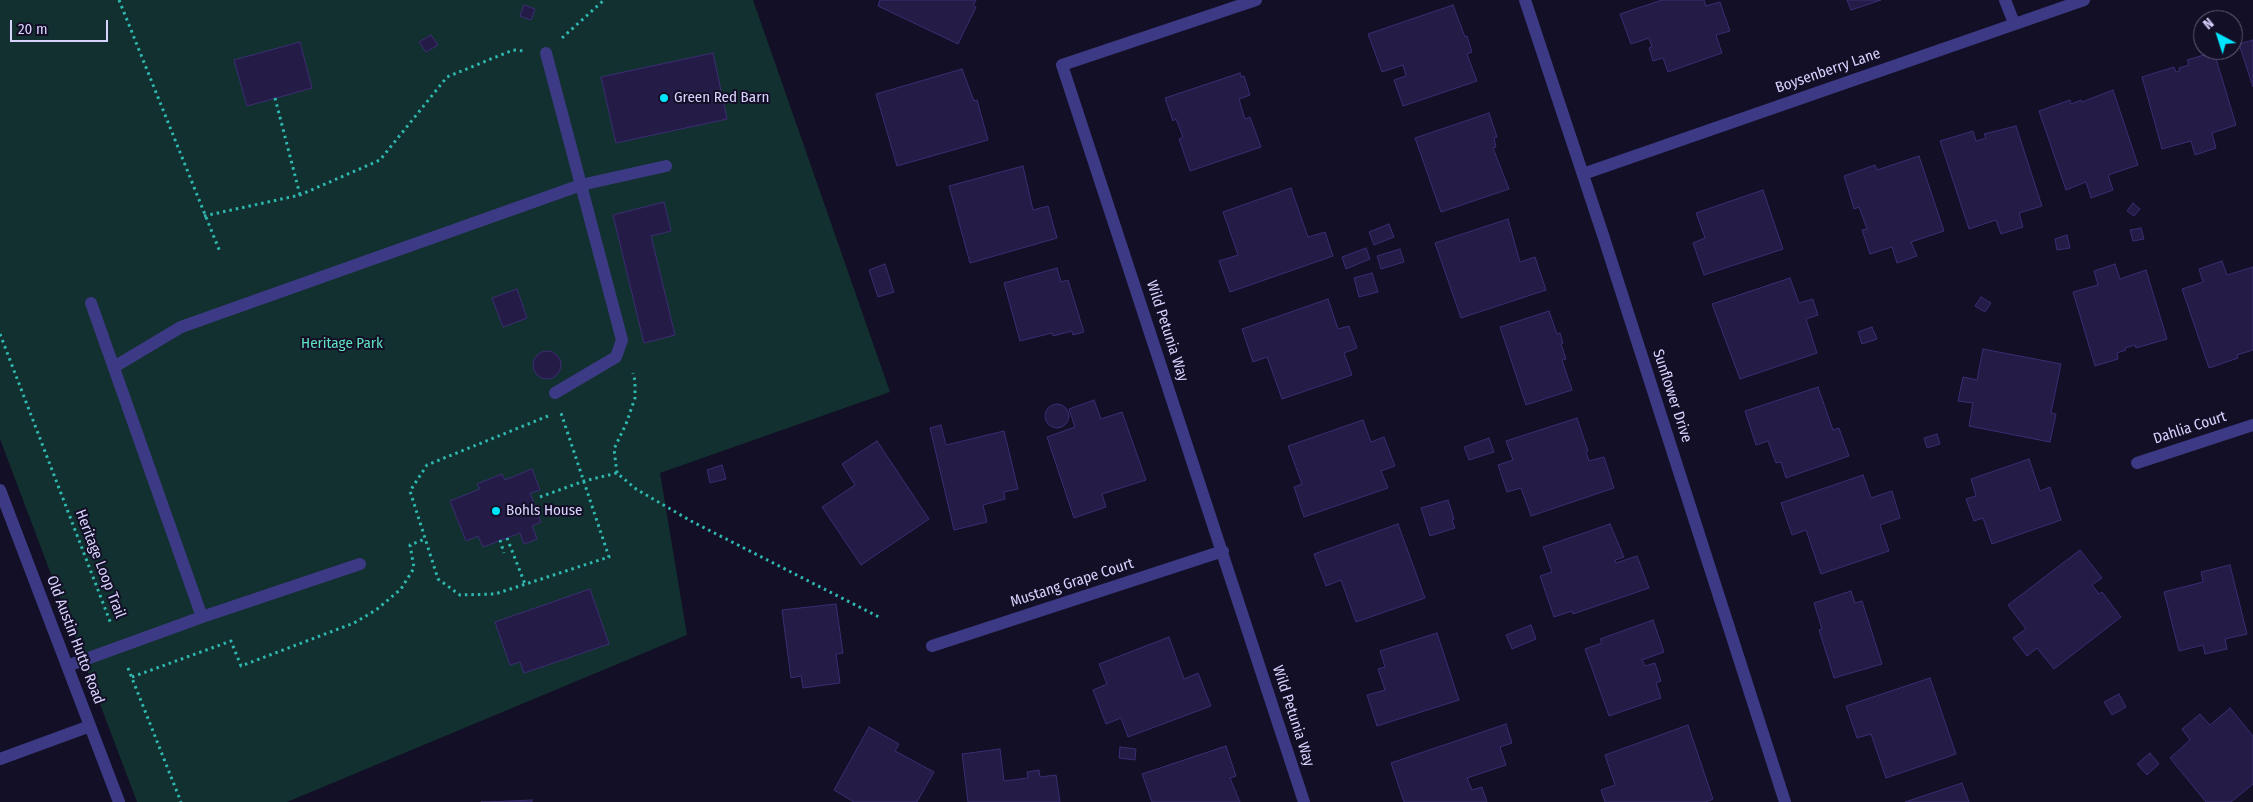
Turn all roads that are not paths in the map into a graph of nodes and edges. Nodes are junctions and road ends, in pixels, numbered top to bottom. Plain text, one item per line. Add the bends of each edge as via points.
1 (1256, 0) edge
2 (1525, 0) edge
3 (2005, 0) edge
4 (2084, 0) edge
5 (2014, 23) junction
6 (546, 53) road end
7 (666, 166) dead end
8 (1583, 174) junction
9 (581, 185) junction
10 (90, 303) dead end
11 (114, 367) junction
12 (555, 393) dead end
13 (2253, 425) edge
14 (2137, 463) dead end
15 (0, 490) edge
16 (1223, 551) junction
17 (360, 564) dead end
18 (202, 617) junction
19 (932, 646) dead end
20 (67, 666) junction
21 (90, 726) junction
22 (0, 758) edge
23 (119, 802) edge
24 (1304, 802) edge
25 (1785, 802) edge

1 - 16 street, Wild Petunia Way via 1062,65
2 - 8 street, Sunflower Drive
3 - 5 street
4 - 5 street, Boysenberry Lane
5 - 8 street, Boysenberry Lane
6 - 9 street
7 - 9 street
8 - 25 street, Sunflower Drive
9 - 11 street via 181,327
9 - 12 street via 622,340 616,357
10 - 11 street
11 - 18 street
13 - 14 street, Dahlia Court
15 - 20 street, Old Austin Hutto Road
16 - 19 street, Mustang Grape Court
16 - 24 street, Wild Petunia Way
17 - 18 street
18 - 20 street
20 - 21 street, Old Austin Hutto Road
21 - 22 street
21 - 23 street, Old Austin Hutto Road

